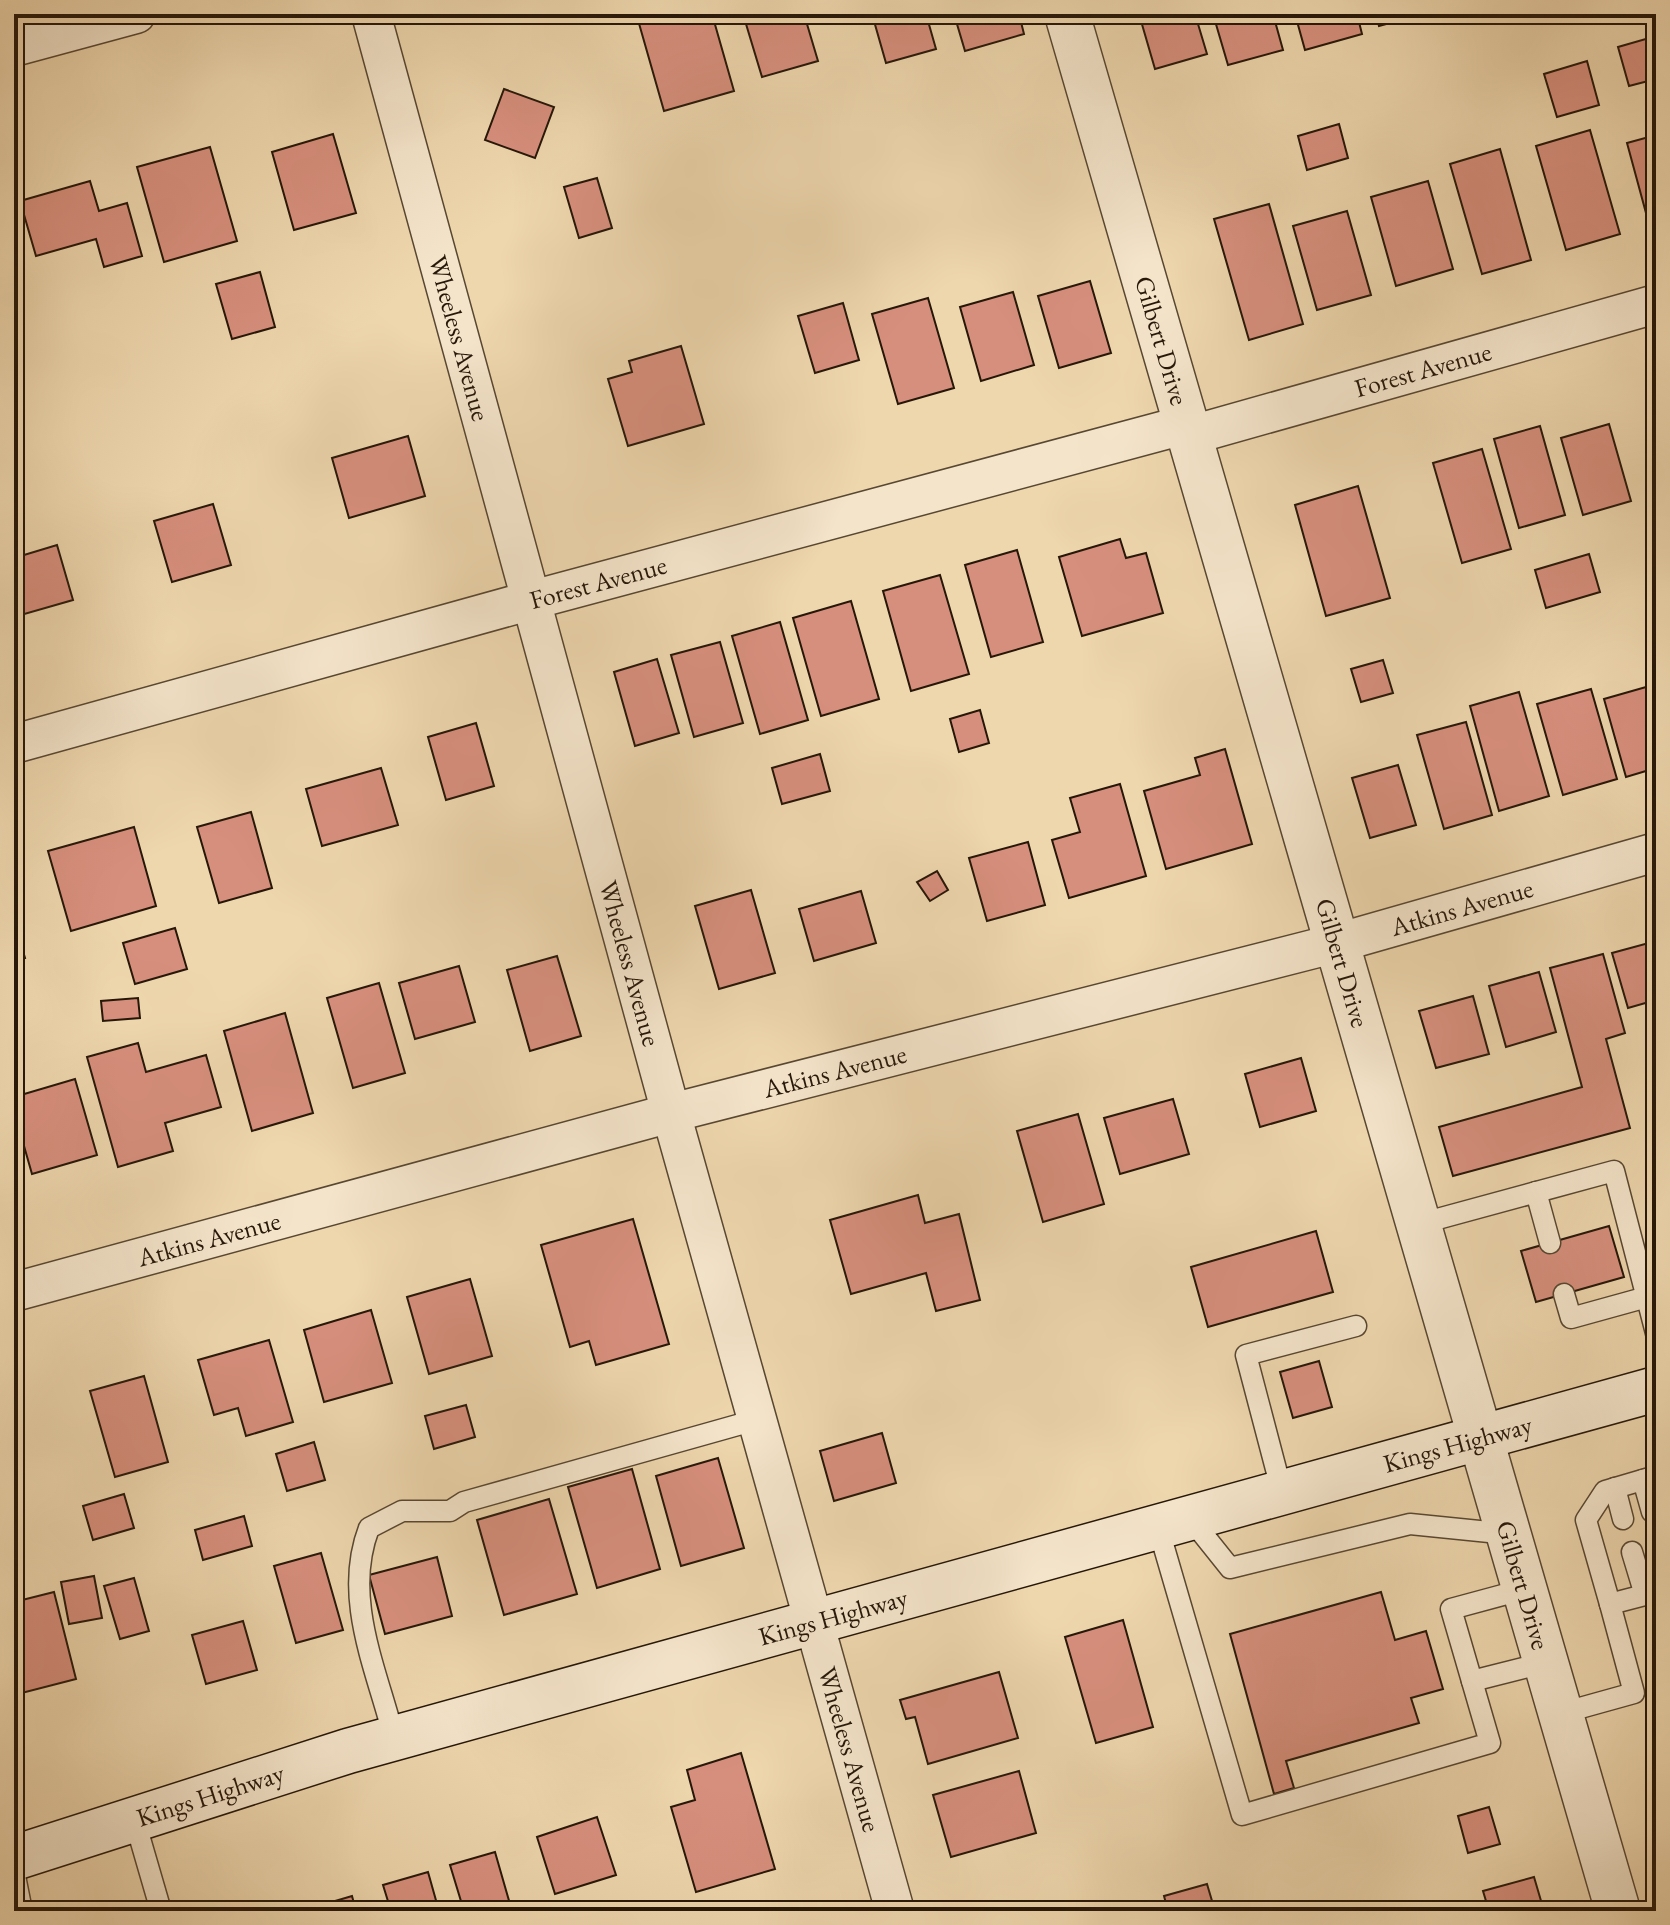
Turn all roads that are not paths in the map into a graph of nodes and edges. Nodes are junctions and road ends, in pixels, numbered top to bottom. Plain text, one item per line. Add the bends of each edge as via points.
1 (136, 14) edge
2 (371, 14) edge
3 (1067, 14) edge
4 (14, 47) edge
5 (1656, 304) edge
6 (1186, 431) junction
7 (532, 600) junction
8 (14, 744) edge
9 (1656, 852) edge
10 (1337, 943) junction
11 (671, 1113) junction
12 (1536, 1192) junction
13 (1419, 1224) junction
14 (1550, 1243) dead end
15 (14, 1292) edge
16 (1564, 1294) dead end
17 (1647, 1297) junction
18 (1356, 1326) dead end
19 (1656, 1333) edge
20 (1656, 1389) edge
21 (759, 1419) junction
22 (1481, 1437) junction
23 (1650, 1478) edge
24 (1615, 1488) junction
25 (1282, 1492) junction
26 (1652, 1512) dead end
27 (1623, 1519) dead end
28 (1174, 1522) junction
29 (1509, 1534) junction
30 (1632, 1552) dead end
31 (1525, 1589) junction
32 (1651, 1593) edge
33 (1610, 1604) junction
34 (816, 1621) junction
35 (1547, 1662) junction
36 (1472, 1681) junction
37 (1562, 1713) junction
38 (394, 1738) junction
39 (134, 1818) junction
40 (14, 1858) edge
41 (14, 1871) edge
42 (22, 1911) edge
43 (161, 1911) edge
44 (895, 1911) edge
45 (1618, 1911) edge

1 - 4 street
2 - 7 street, Wheeless Avenue
3 - 6 street, Gilbert Drive
5 - 6 street, Forest Avenue
6 - 7 street, Forest Avenue
6 - 10 street, Gilbert Drive
7 - 8 street, Forest Avenue
7 - 11 street, Wheeless Avenue
9 - 10 street, Atkins Avenue
10 - 11 street, Atkins Avenue
10 - 13 street, Gilbert Drive
11 - 15 street, Atkins Avenue
11 - 21 street, Wheeless Avenue
12 - 13 lane
12 - 14 lane
12 - 17 lane via 1614,1171
13 - 22 street, Gilbert Drive
16 - 17 lane via 1571,1318
17 - 19 lane
18 - 25 lane via 1246,1355
20 - 22 street, Kings Highway
21 - 34 street, Wheeless Avenue
21 - 38 lane via 464,1502 450,1511 402,1511 369,1528 356,1593
22 - 25 street, Kings Highway
22 - 29 street, Gilbert Drive
23 - 24 lane
23 - 26 lane
24 - 27 lane
24 - 33 lane via 1605,1491 1586,1520
25 - 28 street, Kings Highway
28 - 29 lane via 1230,1568 1410,1524
28 - 34 street, Kings Highway
28 - 36 lane via 1242,1815 1490,1743
29 - 31 street, Gilbert Drive
30 - 32 lane
31 - 35 street, Gilbert Drive
31 - 36 lane via 1451,1609
32 - 33 lane
33 - 37 lane via 1634,1693
34 - 38 street, Kings Highway
34 - 44 street, Wheeless Avenue
35 - 36 lane
35 - 37 street, Gilbert Drive
37 - 45 street, Gilbert Drive
38 - 39 street, Kings Highway
39 - 40 street, Kings Highway
39 - 43 lane
41 - 42 lane

